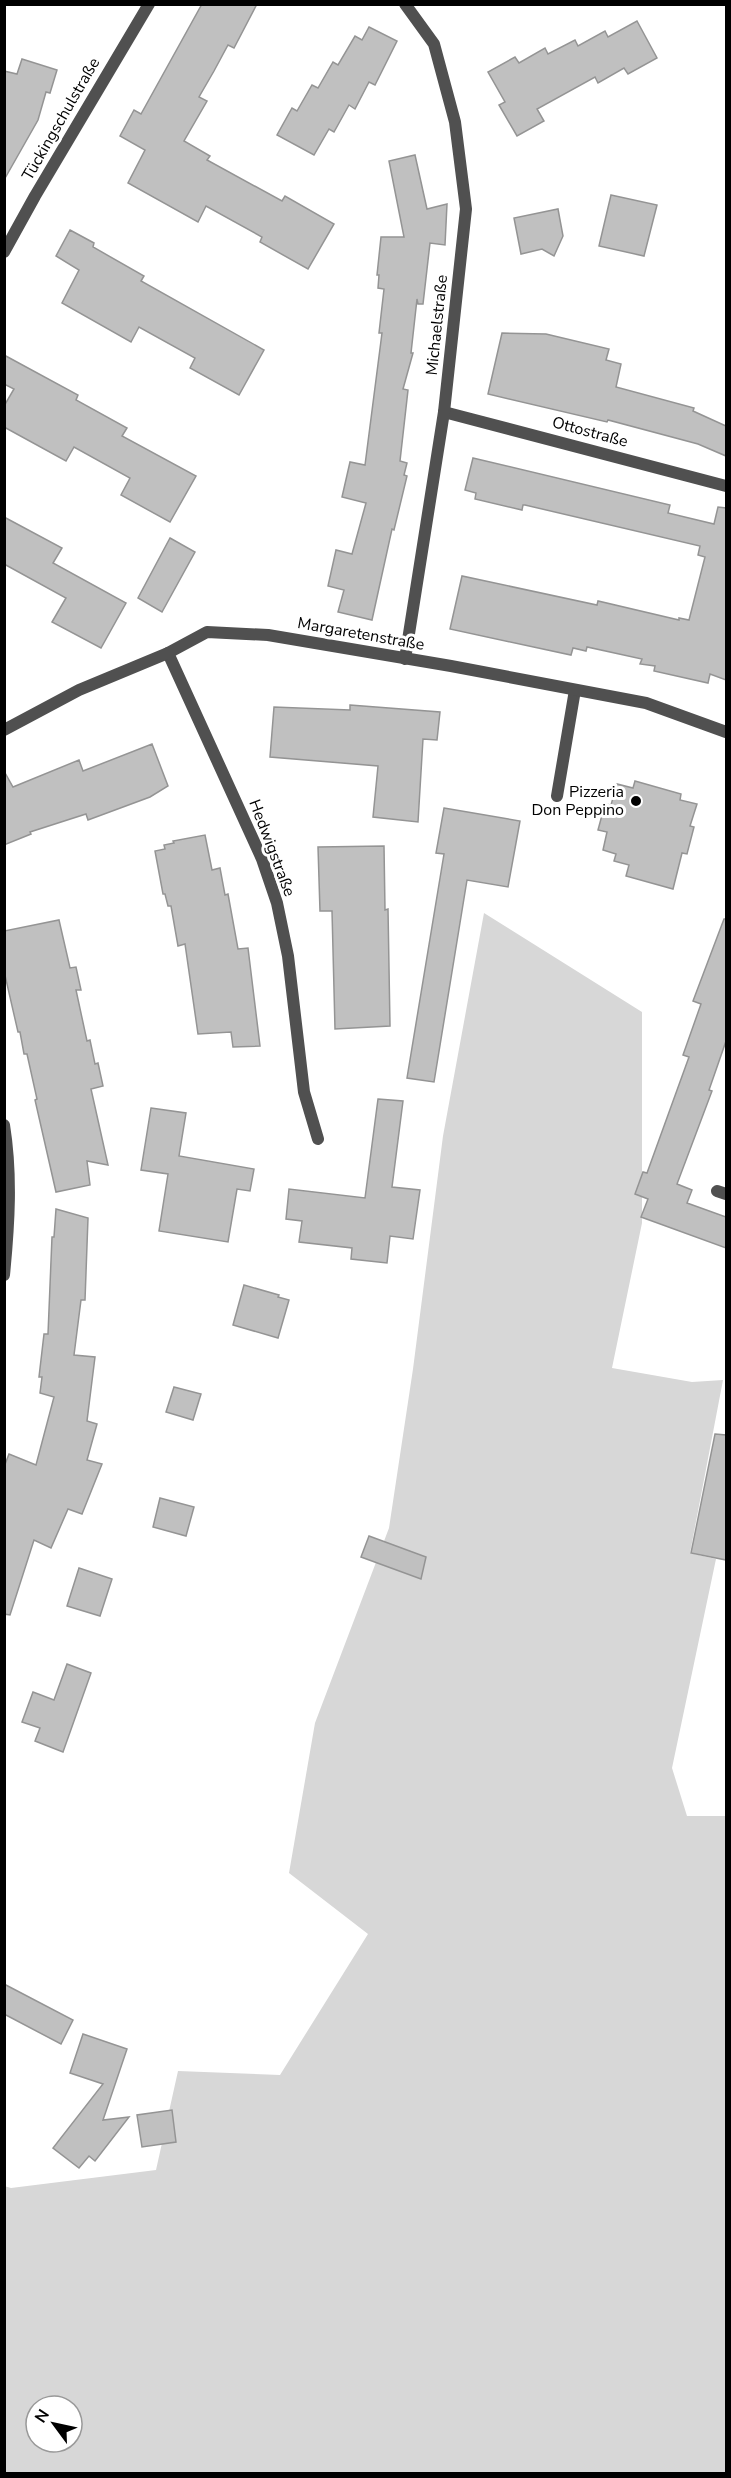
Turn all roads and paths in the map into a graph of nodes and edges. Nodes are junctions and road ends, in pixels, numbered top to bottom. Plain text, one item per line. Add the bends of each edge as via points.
1 (149, 4) edge
2 (405, 4) edge
3 (4, 252) edge
4 (444, 412) junction
5 (726, 486) edge
6 (168, 653) junction
7 (405, 659) junction
8 (575, 690) junction
9 (4, 730) edge
10 (726, 732) edge
11 (557, 796) dead end
12 (4, 1125) edge
13 (318, 1139) dead end
14 (4, 1275) edge

1 - 3 street, Tückingschulstraße
2 - 4 street, Michaelstraße via 434,44 455,122 466,209
4 - 5 street, Ottostraße
4 - 7 street, Michaelstraße
6 - 7 street, Margaretenstraße via 207,632 268,635
6 - 9 street, Margaretenstraße via 79,690
6 - 13 street, Hedwigstraße via 262,859 277,903 288,956 304,1092
7 - 8 street, Margaretenstraße
8 - 10 street, Margaretenstraße via 646,703
8 - 11 street
12 - 14 street via 10,1186

